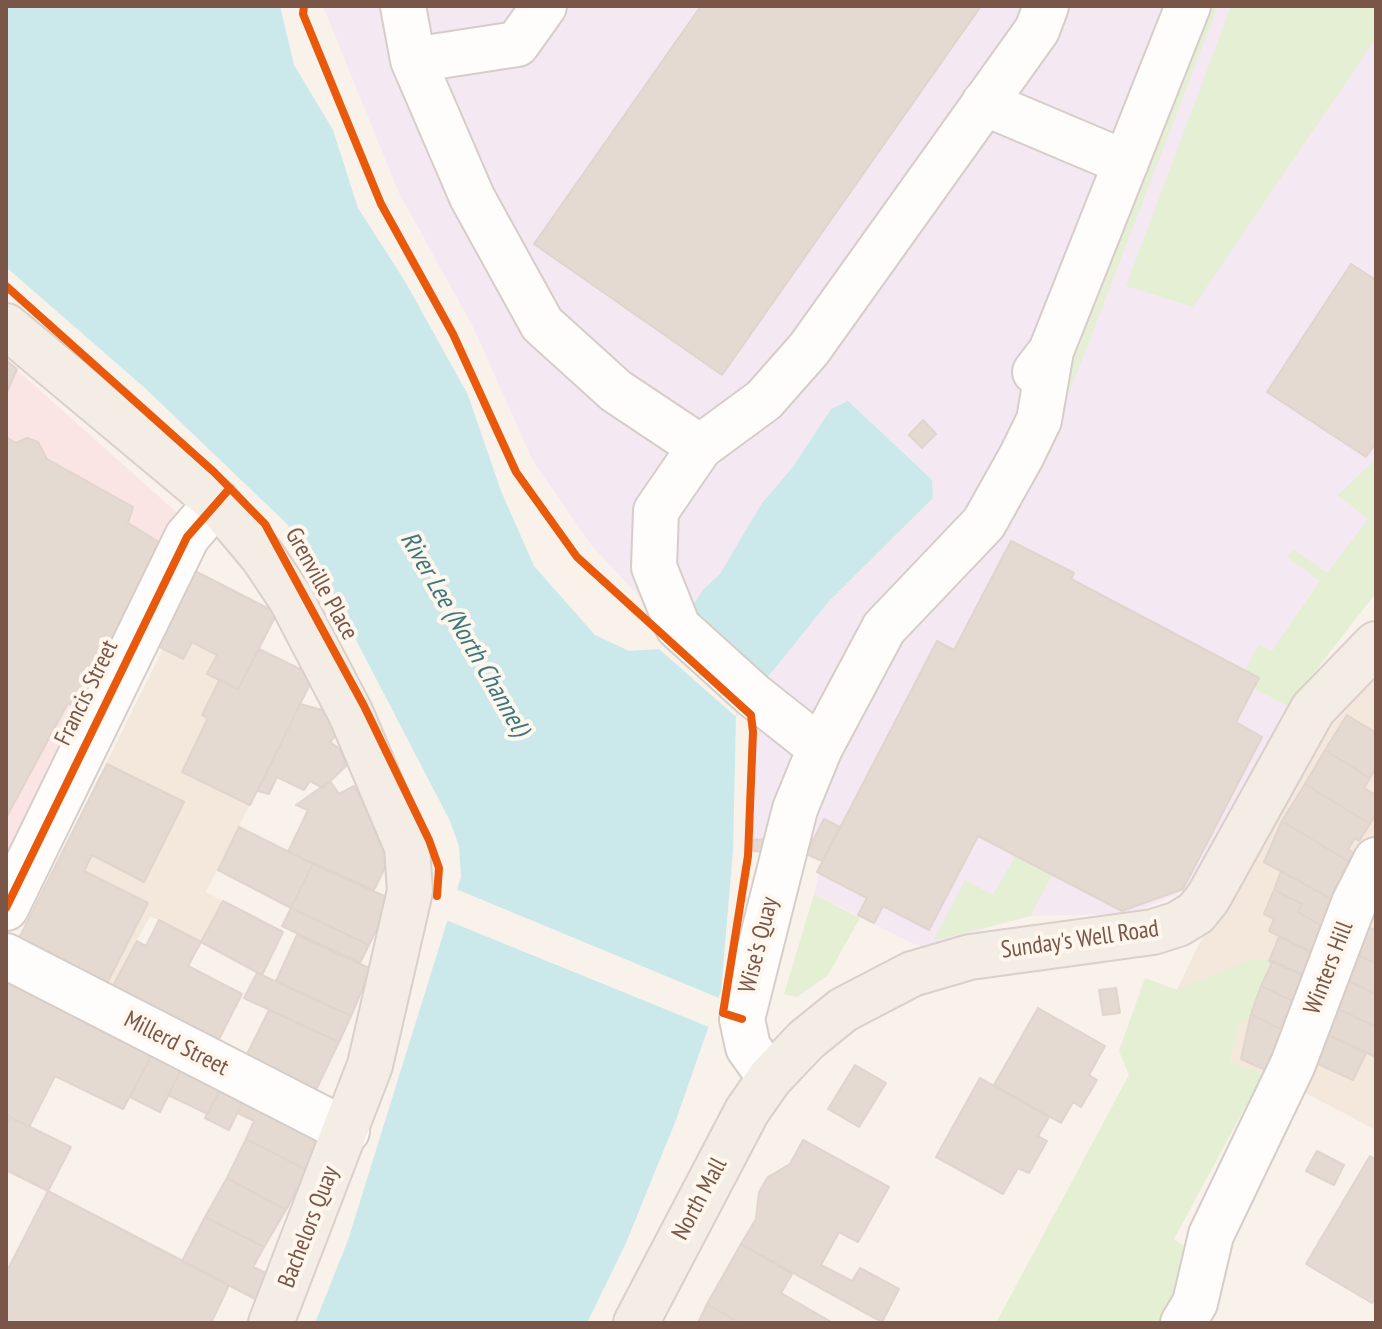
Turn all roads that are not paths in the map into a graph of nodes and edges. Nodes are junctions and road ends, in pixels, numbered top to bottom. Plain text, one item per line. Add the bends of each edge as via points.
1 (403, 6) edge
2 (544, 6) edge
3 (1046, 6) edge
4 (1188, 6) edge
5 (413, 60) junction
6 (984, 103) junction
7 (1126, 163) junction
8 (6, 326) edge
9 (700, 447) junction
10 (217, 502) junction
11 (1376, 644) edge
12 (820, 748) junction
13 (1376, 860) edge
14 (6, 908) edge
15 (6, 956) edge
16 (770, 1078) junction
17 (347, 1131) junction
18 (271, 1323) edge
19 (636, 1323) edge
20 (1183, 1323) edge

1 - 5 street
2 - 5 street via 517,44
3 - 6 street via 1037,30
4 - 7 street, Wise's Quay
5 - 9 street via 472,197 542,324 616,391
6 - 7 street
6 - 9 street via 809,349 764,400
7 - 12 street, Wise's Quay via 1051,351 1039,420 984,523 884,628
8 - 10 main road, Grenville Place
9 - 12 street via 656,511 654,567 678,627
10 - 14 street, Francis Street via 187,537
10 - 17 main road, Grenville Place via 291,599 351,714 407,847 410,891 370,1065
11 - 16 main road, Sunday's Well Road via 1313,709 1196,913 1153,932 970,957 912,974 824,1024
12 - 16 street, Wise's Quay via 795,809 742,1019 748,1047
13 - 20 street, Winters Hill via 1354,903 1286,1079 1211,1235 1195,1303
15 - 17 street, Millerd Street
16 - 19 main road, North Mall via 747,1111
17 - 18 main road, Bachelors Quay

